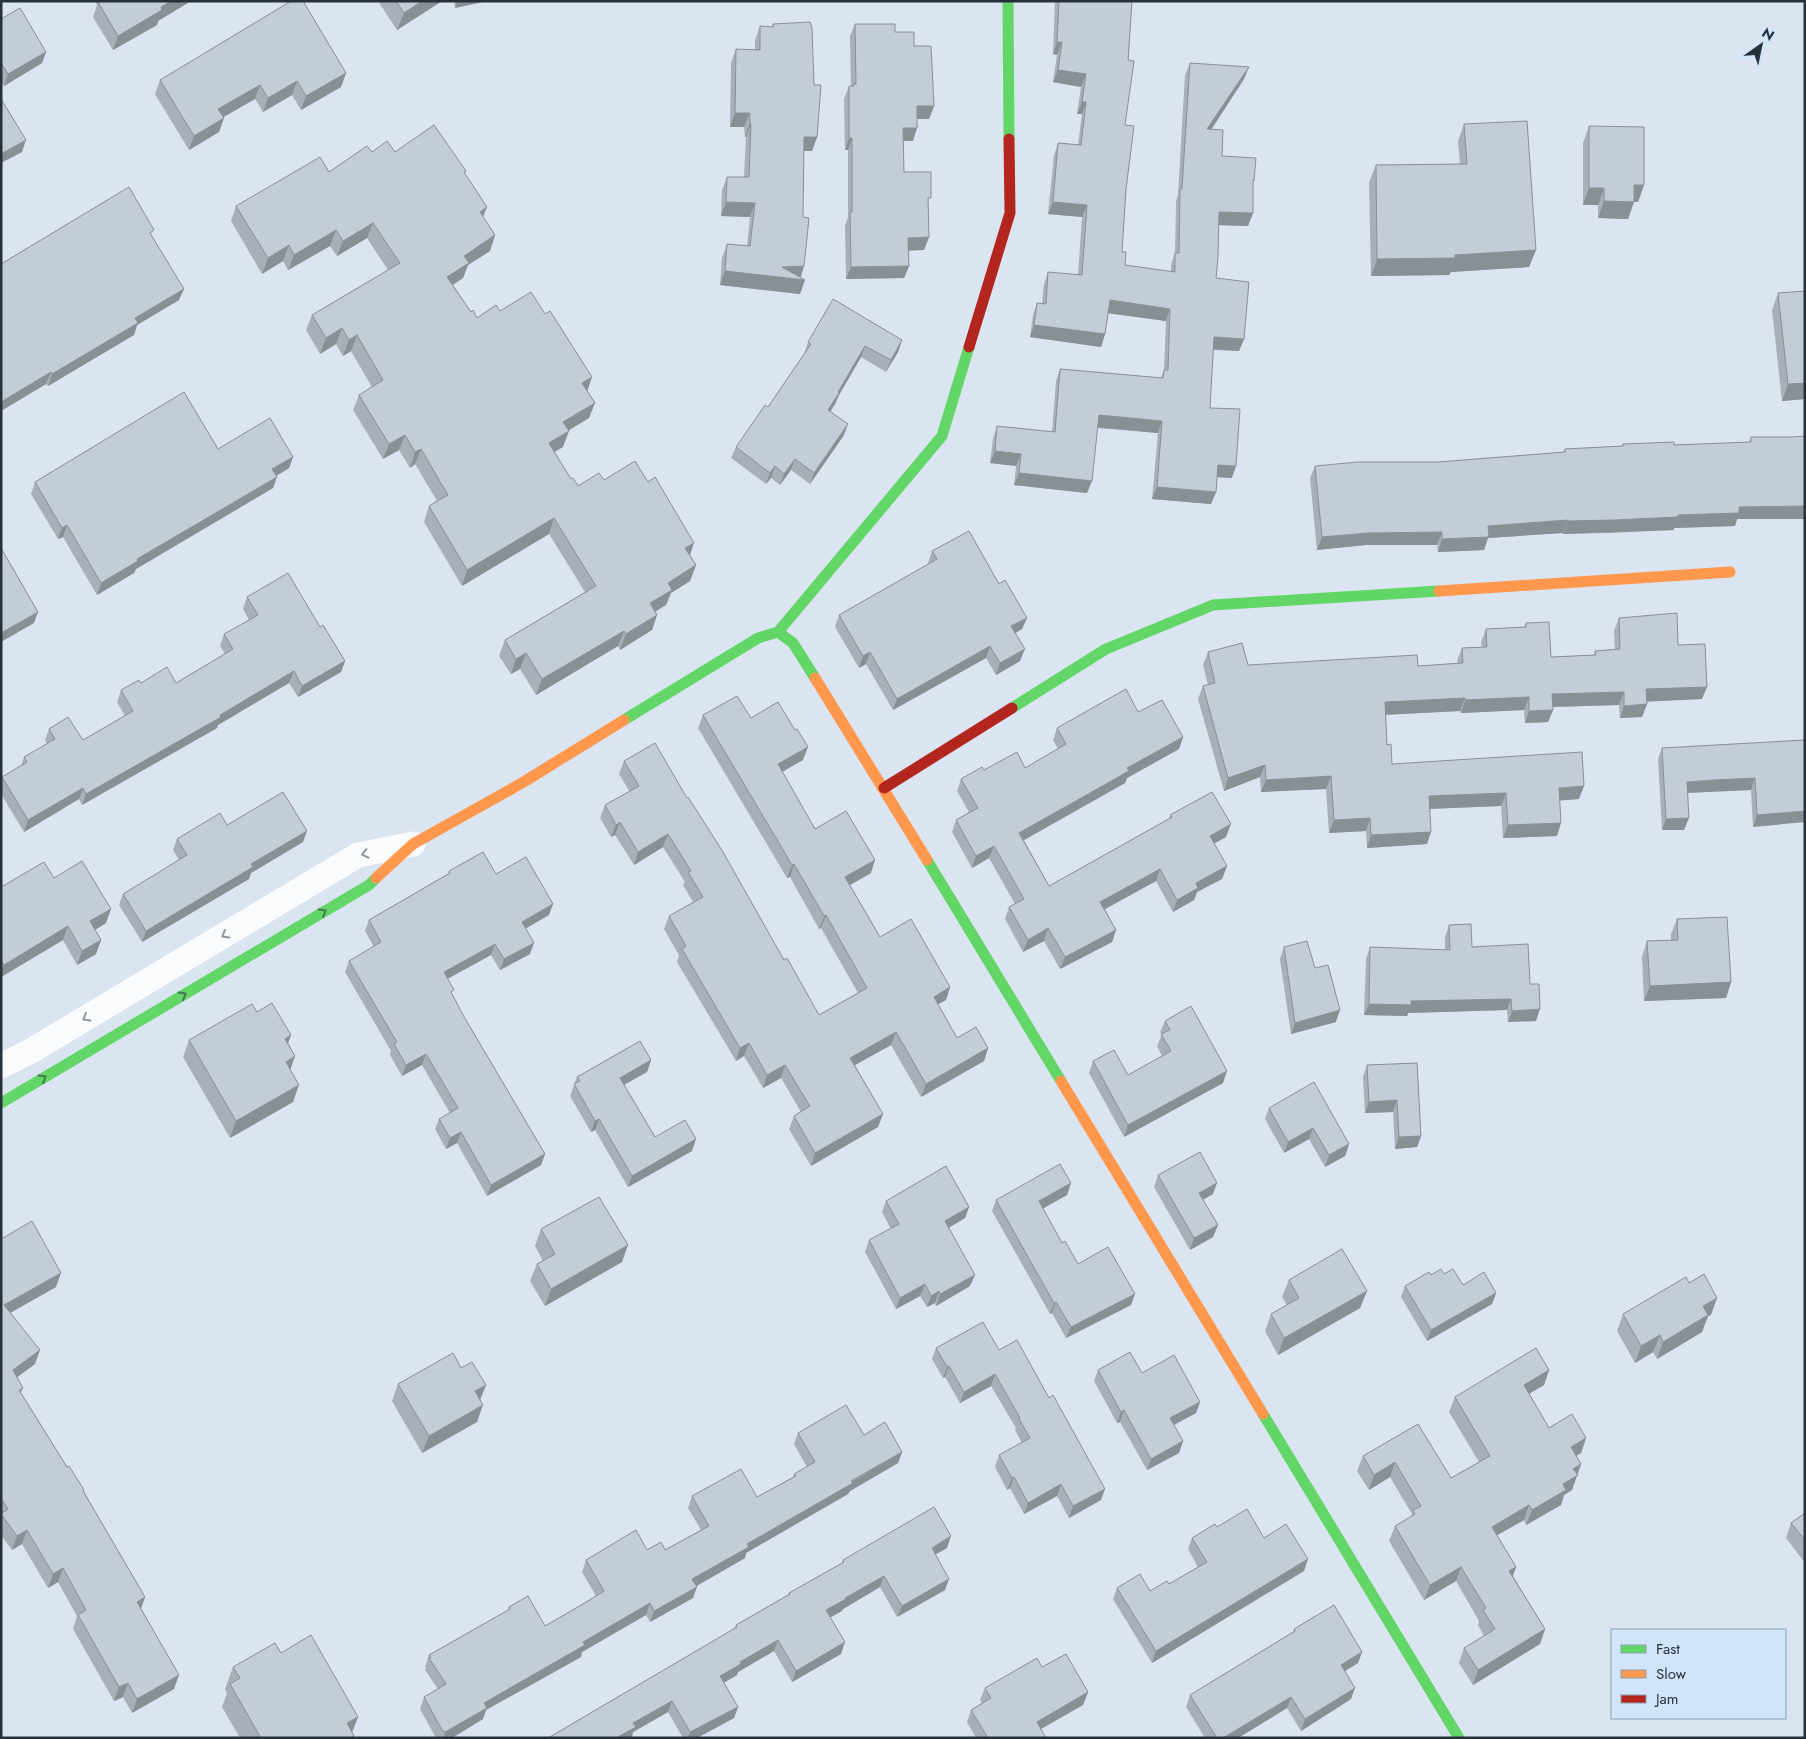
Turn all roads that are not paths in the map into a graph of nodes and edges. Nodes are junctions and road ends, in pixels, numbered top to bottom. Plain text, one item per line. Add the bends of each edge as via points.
1 (1008, 1) edge
2 (1730, 572) dead end
3 (778, 632) junction
4 (884, 788) junction
5 (413, 844) junction
6 (1, 1066) edge
7 (1, 1103) edge
8 (1460, 1738) edge

1 - 3 street via 1010,213 942,436
2 - 4 street via 1213,605 1106,649
3 - 4 street via 794,643
3 - 5 street via 758,638 522,782
4 - 8 street
5 -> 6 street via 358,855
7 -> 5 street via 369,885

